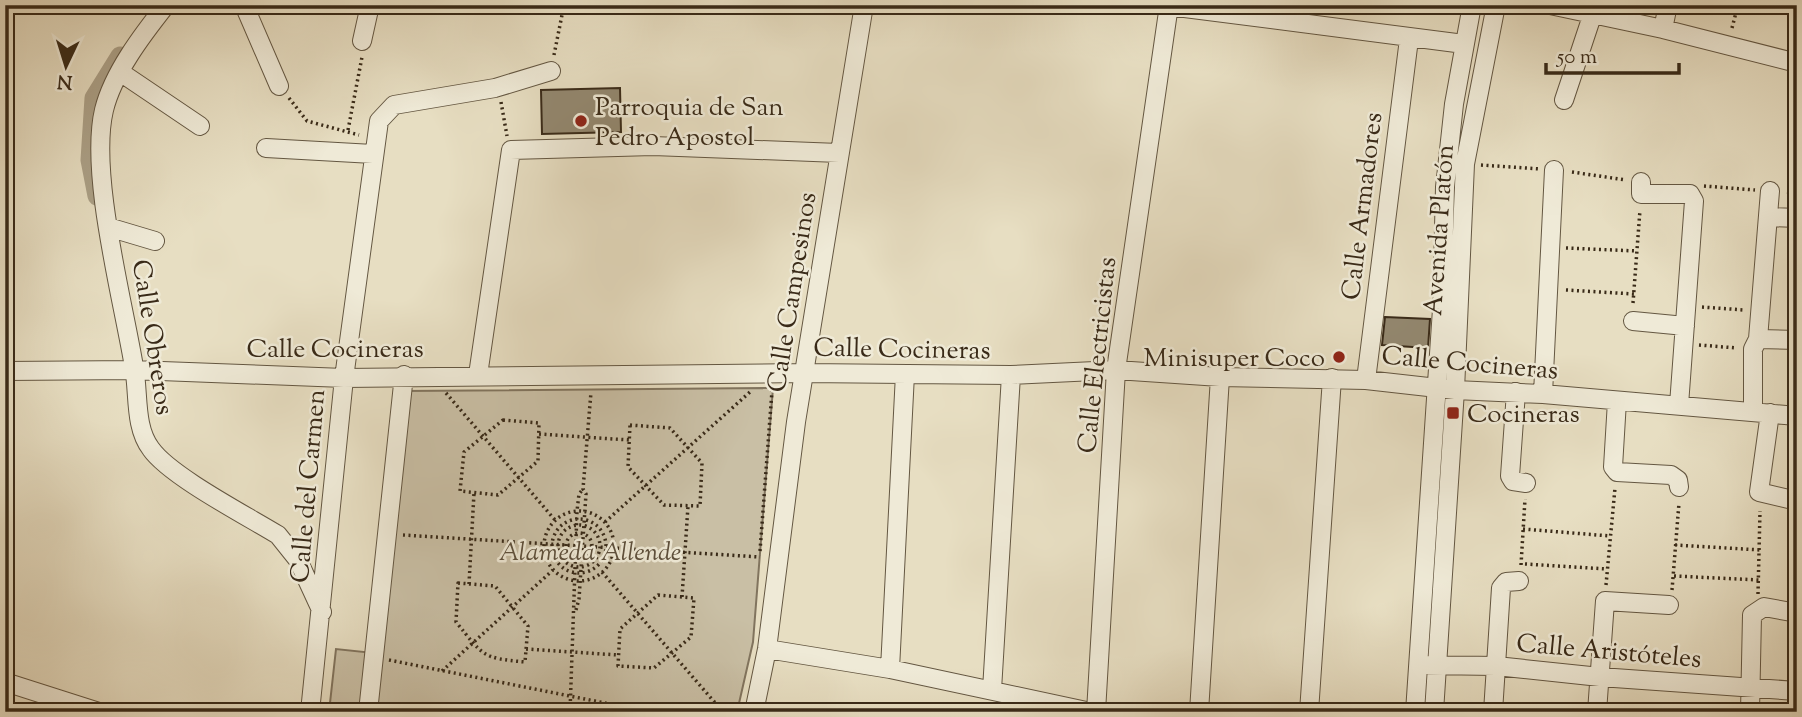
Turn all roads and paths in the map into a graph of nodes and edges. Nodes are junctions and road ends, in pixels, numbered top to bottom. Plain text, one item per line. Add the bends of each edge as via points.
1 (166, 5) edge
2 (244, 5) edge
3 (370, 5) edge
4 (564, 5) edge
5 (864, 5) edge
6 (1472, 5) edge
7 (1496, 5) edge
8 (1550, 5) edge
9 (1668, 5) edge
10 (1738, 5) edge
11 (1169, 6) edge
12 (1591, 16) junction
13 (1663, 29) junction
14 (1409, 39) junction
15 (362, 41) joint
16 (1464, 44) junction
17 (1727, 47) junction
18 (1797, 63) edge
19 (551, 71) joint
20 (120, 72) junction
21 (279, 86) joint
22 (492, 99) dead end
23 (1564, 100) dead end
24 (200, 126) dead end
25 (348, 130) junction
26 (266, 148) dead end
27 (373, 148) junction
28 (510, 150) junction
29 (839, 153) junction
30 (1554, 170) dead end
31 (1641, 188) joint
32 (1770, 191) dead end
33 (1769, 217) junction
34 (1797, 218) edge
35 (108, 227) junction
36 (155, 241) dead end
37 (1552, 247) junction
38 (1637, 251) junction
39 (1549, 289) junction
40 (1634, 294) junction
41 (1687, 307) junction
42 (1760, 311) junction
43 (1633, 321) joint
44 (1685, 326) junction
45 (1797, 340) edge
46 (1756, 344) junction
47 (1685, 345) junction
48 (135, 370) junction
49 (1116, 370) junction
50 (5, 371) edge
51 (774, 373) junction
52 (804, 373) junction
53 (905, 374) junction
54 (404, 375) junction
55 (478, 375) junction
56 (1011, 375) junction
57 (1220, 377) junction
58 (344, 378) junction
59 (1332, 378) junction
60 (1366, 380) junction
61 (754, 388) dead end
62 (1436, 388) junction
63 (592, 390) dead end
64 (1455, 390) junction
65 (445, 392) dead end
66 (1516, 392) junction
67 (1542, 394) junction
68 (1618, 401) junction
69 (1679, 405) junction
70 (1762, 412) junction
71 (1797, 416) edge
72 (539, 434) junction
73 (482, 436) junction
74 (588, 437) junction
75 (629, 440) junction
76 (689, 449) junction
77 (1617, 472) junction
78 (519, 478) junction
79 (1526, 483) joint
80 (646, 487) junction
81 (1679, 487) joint
82 (583, 489) junction
83 (1759, 492) junction
84 (474, 493) junction
85 (1797, 501) edge
86 (688, 506) junction
87 (578, 511) junction
88 (584, 511) junction
89 (577, 519) junction
90 (583, 519) junction
91 (555, 520) junction
92 (605, 522) junction
93 (580, 525) junction
94 (1523, 529) junction
95 (579, 533) junction
96 (387, 534) junction
97 (1610, 536) junction
98 (472, 540) junction
99 (544, 544) junction
100 (555, 545) junction
101 (566, 545) junction
102 (1675, 545) junction
103 (576, 546) junction
104 (582, 546) junction
105 (592, 547) junction
106 (600, 547) junction
107 (606, 547) junction
108 (614, 548) junction
109 (1761, 550) junction
110 (685, 551) junction
111 (760, 557) junction
112 (575, 559) junction
113 (581, 559) junction
114 (575, 567) junction
115 (581, 567) junction
116 (759, 568) dead end
117 (1607, 569) junction
118 (553, 570) junction
119 (602, 572) junction
120 (1520, 572) junction
121 (574, 573) junction
122 (581, 573) junction
123 (1673, 576) junction
124 (1759, 579) junction
125 (573, 581) junction
126 (580, 581) junction
127 (469, 584) junction
128 (682, 597) junction
129 (1605, 601) junction
130 (1669, 605) joint
131 (513, 607) junction
132 (576, 610) junction
133 (1757, 610) junction
134 (322, 612) junction
135 (638, 613) junction
136 (1797, 613) edge
137 (473, 643) junction
138 (526, 649) junction
139 (767, 649) junction
140 (575, 652) junction
141 (674, 653) junction
142 (619, 655) junction
143 (373, 657) junction
144 (1417, 665) junction
145 (1436, 666) junction
146 (1496, 666) junction
147 (890, 669) junction
148 (442, 671) junction
149 (1600, 677) junction
150 (5, 682) edge
151 (1751, 689) junction
152 (992, 690) junction
153 (1797, 691) edge
154 (571, 696) junction
155 (99, 712) edge
156 (310, 712) edge
157 (368, 712) edge
158 (570, 712) edge
159 (650, 712) edge
160 (723, 712) edge
161 (754, 712) edge
162 (1094, 712) edge
163 (1199, 712) edge
164 (1309, 712) edge
165 (1415, 712) edge
166 (1434, 712) edge
167 (1493, 712) edge
168 (1597, 712) edge
169 (1749, 712) edge

1 - 20 street, Calle Obreros
2 - 21 street
3 - 15 street
4 - 19 path
5 - 29 street, Calle Campesinos
6 - 16 street, Avenida Platón
7 - 64 street, Avenida Platón via 1465,164
8 - 12 street
9 - 13 street
10 - 17 path
11 - 14 street
11 - 49 street, Calle Electricistas
12 - 13 street
12 - 23 street
13 - 17 street
14 - 16 street
14 - 60 street, Calle Armadores
15 - 25 path via 362,64
16 - 62 street, Avenida Platón via 1445,187
17 - 18 street
19 - 27 street, Calle del Carmen via 495,88 394,106 379,121
20 - 24 street
20 - 35 street, Calle Obreros via 104,109 101,140
21 - 25 path via 307,121
22 - 28 path via 501,99
25 - 27 path
26 - 27 street
27 - 58 street, Calle del Carmen
28 - 29 street via 653,146
28 - 55 street
29 - 52 street, Calle Campesinos
30 - 37 street
31 - 38 path
31 - 41 street via 1693,196
32 - 33 street
33 - 34 street
33 - 42 street
35 - 36 street
35 - 48 street, Calle Obreros
37 - 38 path
37 - 39 street
38 - 40 path
39 - 40 path
39 - 67 street
40 - 43 path
41 - 42 path
41 - 44 street
42 - 46 street
43 - 44 street
44 - 47 street
45 - 46 street
46 - 47 path
46 - 70 street
47 - 69 street
48 - 50 street, Calle Cocineras
48 - 58 street, Calle Cocineras
48 - 134 street, Calle Obreros via 140,422 150,449 174,470 289,545
49 - 56 street, Calle Cocineras
49 - 57 street, Calle Cocineras
49 - 162 street, Calle Electricistas
51 - 52 street, Calle Cocineras
51 - 55 street, Calle Cocineras
51 - 111 path
52 - 53 street, Calle Cocineras
52 - 139 street, Calle Campesinos
53 - 56 street, Calle Cocineras
53 - 147 street
54 - 55 street, Calle Cocineras
54 - 58 street, Calle Cocineras
54 - 96 street
56 - 152 street
57 - 59 street, Calle Cocineras
57 - 163 street
58 - 134 street, Calle del Carmen
59 - 60 street, Calle Cocineras
59 - 164 street
60 - 62 street, Calle Cocineras
61 - 76 path
62 - 64 street, Calle Cocineras
62 - 144 street, Avenida Platón
63 - 74 path
64 - 66 street, Calle Cocineras
64 - 145 street, Avenida Platón
65 - 73 path
66 - 67 street, Calle Cocineras
66 - 79 street via 1510,476
67 - 68 street, Calle Cocineras
68 - 69 street, Calle Cocineras
68 - 77 street via 1613,467
69 - 70 street, Calle Cocineras
70 - 71 street, Calle Cocineras
70 - 83 street
72 - 73 path via 538,423 503,420
72 - 74 path
72 - 78 path via 538,461
73 - 78 path
73 - 84 path via 464,452 460,491
74 - 75 path
74 - 82 path
75 - 76 path via 630,425 670,428
75 - 80 path via 628,467
76 - 80 path
76 - 86 path via 702,463 700,506
77 - 81 street via 1671,475
77 - 97 path
78 - 84 path via 498,495
78 - 91 path
79 - 94 path
80 - 86 path via 664,505
80 - 92 path
81 - 102 path
82 - 87 path
82 - 88 path
83 - 85 street
83 - 109 path
84 - 98 path
86 - 110 path
87 - 88 path
87 - 89 path
87 - 91 path
88 - 90 path
88 - 92 path
89 - 90 path
89 - 93 path
89 - 100 path via 560,527
90 - 93 path
90 - 107 path via 600,529
91 - 99 path
92 - 108 path
93 - 95 path
93 - 100 path via 563,531
93 - 106 path via 595,533
94 - 97 path
94 - 120 path
95 - 101 path via 569,537
95 - 103 path
95 - 104 path
95 - 105 path via 589,538
96 - 98 path
96 - 143 street
97 - 117 path
98 - 99 path
98 - 127 path
99 - 100 path
99 - 118 path
100 - 101 path
100 - 114 path via 562,559
100 - 121 path via 558,563
101 - 103 path
101 - 112 path
102 - 109 path
102 - 123 path
103 - 104 path
103 - 112 path
104 - 105 path
104 - 113 path
105 - 106 path
105 - 113 path
106 - 107 path
106 - 115 path via 594,561
107 - 108 path
107 - 122 path via 598,565
108 - 110 path
108 - 119 path
109 - 124 path
110 - 111 path
110 - 128 path
111 - 116 path
112 - 113 path
112 - 114 path
113 - 115 path
114 - 115 path
114 - 121 path
115 - 122 path
117 - 120 path
117 - 129 path
118 - 125 path
118 - 131 path
119 - 126 path
119 - 135 path
120 - 146 street via 1502,583
121 - 122 path
121 - 125 path
122 - 126 path
123 - 124 path
123 - 130 path
124 - 133 path
125 - 126 path
125 - 132 path
126 - 132 path
127 - 131 path via 495,586
127 - 137 path via 458,583 456,622
128 - 135 path via 658,595
128 - 141 path via 694,598 691,637
129 - 130 street
129 - 149 street
131 - 137 path
131 - 138 path via 528,626
132 - 140 path
133 - 136 street via 1764,607
133 - 151 street via 1752,615
134 - 156 street, Calle del Carmen
135 - 141 path
135 - 142 path via 620,629
137 - 138 path via 489,659 525,662
137 - 148 path
138 - 140 path
139 - 147 street
139 - 161 street, Calle Campesinos
140 - 142 path
140 - 154 path
141 - 142 path via 654,668 618,666
141 - 160 path
143 - 148 path
143 - 157 street
144 - 145 street, Calle Aristóteles
144 - 165 street, Avenida Platón
145 - 146 street, Calle Aristóteles
145 - 166 street, Avenida Platón
146 - 149 street, Calle Aristóteles
146 - 167 street
147 - 152 street
148 - 154 path
149 - 151 street, Calle Aristóteles
149 - 168 street
150 - 155 street
151 - 153 street, Calle Aristóteles
151 - 169 street
152 - 162 street
154 - 158 path
154 - 159 path

